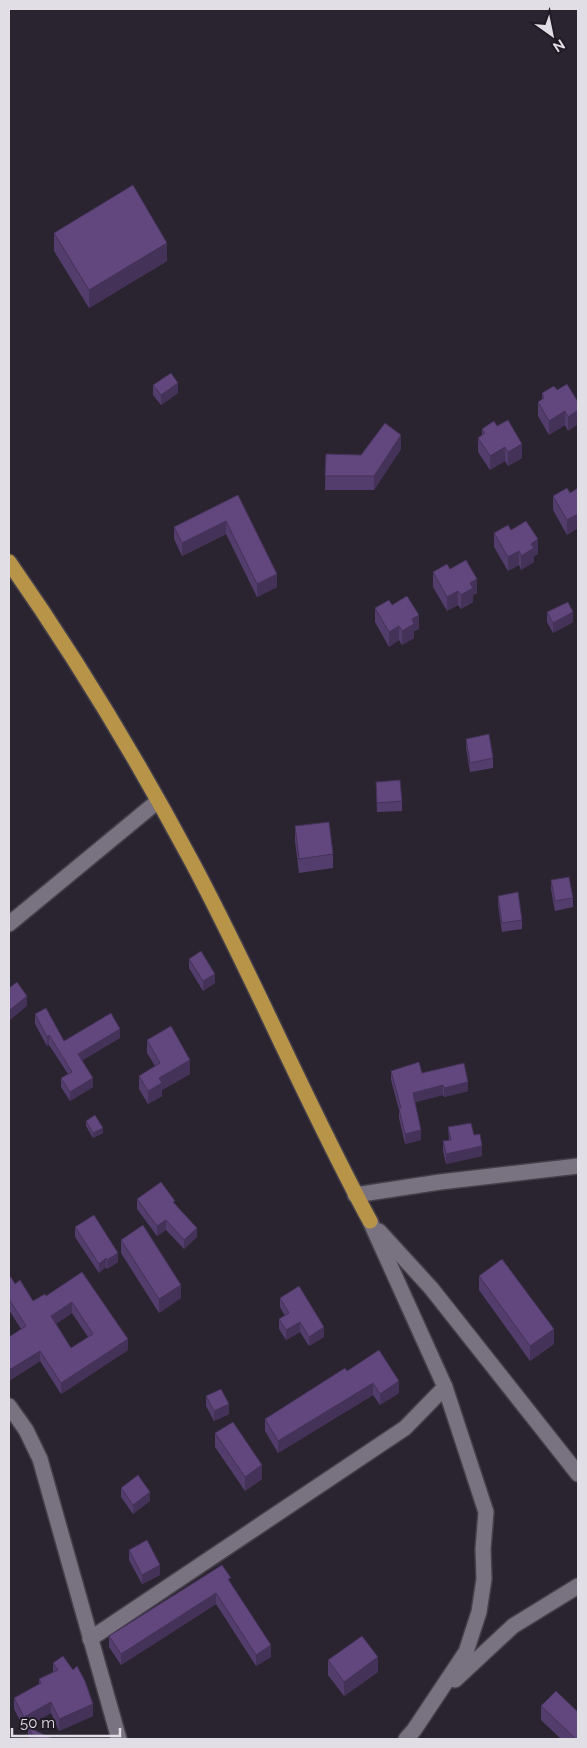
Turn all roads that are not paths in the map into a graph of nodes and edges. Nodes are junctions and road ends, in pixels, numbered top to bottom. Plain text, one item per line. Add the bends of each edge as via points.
1 (9, 562) edge
2 (158, 801) junction
3 (9, 924) edge
4 (578, 1166) edge
5 (356, 1195) junction
6 (370, 1221) junction
7 (445, 1387) junction
8 (9, 1406) edge
9 (578, 1474) edge
10 (578, 1586) edge
11 (90, 1639) junction
12 (436, 1697) junction
13 (119, 1739) edge
14 (406, 1739) edge

1 - 2 highway via 111,718
2 - 3 street
2 - 5 highway via 192,863
4 - 5 street
5 - 6 highway
6 - 7 street
6 - 9 street via 431,1288
7 - 11 street via 405,1428
7 - 12 street via 486,1512 484,1580 479,1612 466,1652
8 - 11 street via 26,1430 40,1459
10 - 12 street via 513,1626
11 - 13 street
12 - 14 street

